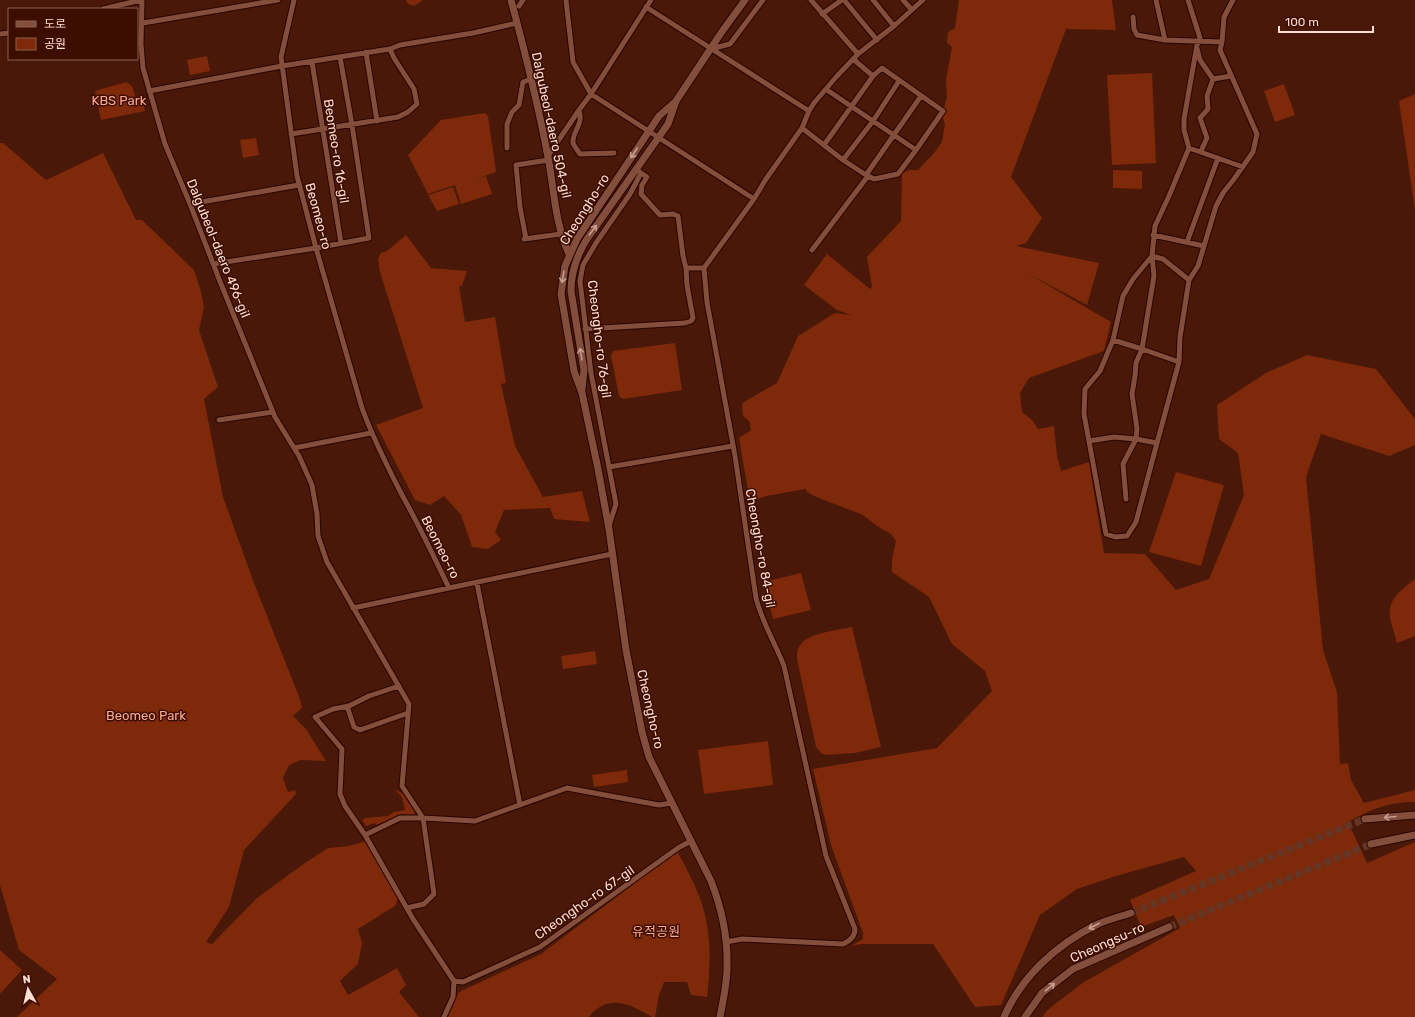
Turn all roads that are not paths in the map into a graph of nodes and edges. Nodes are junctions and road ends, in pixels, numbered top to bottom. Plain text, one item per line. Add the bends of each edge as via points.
1 (142, 0) edge
2 (278, 0) edge
3 (293, 0) edge
4 (510, 0) edge
5 (523, 0) edge
6 (566, 0) edge
7 (651, 0) edge
8 (745, 0) edge
9 (763, 0) edge
10 (811, 0) edge
11 (843, 0) edge
12 (873, 0) edge
13 (903, 0) edge
14 (922, 0) edge
15 (1156, 0) edge
16 (1188, 0) edge
17 (1233, 0) edge
18 (519, 6) dead end
19 (646, 7) junction
20 (108, 8) edge
21 (912, 10) junction
22 (822, 14) junction
23 (1133, 17) dead end
24 (143, 23) junction
25 (517, 23) junction
26 (894, 26) junction
27 (877, 40) junction
28 (1165, 40) junction
29 (1198, 41) junction
30 (1222, 42) junction
31 (1197, 47) junction
32 (390, 49) junction
33 (710, 49) junction
34 (366, 52) junction
35 (858, 54) junction
36 (340, 57) junction
37 (853, 59) junction
38 (312, 62) junction
39 (282, 66) junction
40 (873, 76) junction
41 (1231, 76) junction
42 (531, 79) junction
43 (1213, 80) junction
44 (899, 81) junction
45 (827, 90) junction
46 (149, 91) junction
47 (591, 94) junction
48 (921, 96) junction
49 (676, 101) junction
50 (851, 105) junction
51 (579, 110) junction
52 (809, 111) junction
53 (377, 121) junction
54 (873, 121) junction
55 (352, 125) junction
56 (802, 128) junction
57 (323, 129) junction
58 (648, 131) junction
59 (291, 134) junction
60 (894, 135) junction
61 (658, 138) junction
62 (824, 145) junction
63 (507, 148) dead end
64 (1188, 148) junction
65 (916, 150) junction
66 (1201, 151) junction
67 (614, 153) dead end
68 (549, 158) junction
69 (1218, 158) junction
70 (843, 160) junction
71 (1243, 167) junction
72 (639, 171) junction
73 (867, 176) junction
74 (299, 185) junction
75 (754, 200) junction
76 (190, 204) junction
77 (561, 234) junction
78 (1154, 235) junction
79 (1187, 242) junction
80 (341, 243) junction
81 (1204, 246) junction
82 (316, 248) junction
83 (812, 250) dead end
84 (569, 254) junction
85 (1152, 256) junction
86 (213, 264) junction
87 (686, 268) junction
88 (704, 268) junction
89 (1189, 280) junction
90 (585, 329) junction
91 (1113, 340) junction
92 (1142, 349) junction
93 (1179, 362) junction
94 (582, 393) junction
95 (273, 412) junction
96 (219, 420) dead end
97 (371, 433) junction
98 (1136, 438) junction
99 (1089, 441) junction
100 (1157, 443) junction
101 (733, 446) junction
102 (294, 448) junction
103 (609, 467) junction
104 (1126, 499) dead end
105 (609, 529) junction
106 (612, 554) junction
107 (477, 583) junction
108 (449, 588) junction
109 (354, 608) junction
110 (399, 686) junction
111 (347, 706) junction
112 (408, 714) junction
113 (672, 803) junction
114 (520, 805) junction
115 (1415, 815) edge
116 (423, 818) junction
117 (1365, 819) tunnel mouth
118 (365, 835) junction
119 (1415, 835) edge
120 (691, 841) junction
121 (1371, 844) tunnel mouth
122 (407, 908) junction
123 (1131, 913) tunnel mouth
124 (1169, 927) tunnel mouth
125 (726, 942) junction
126 (454, 981) junction
127 (444, 1017) edge
128 (720, 1017) edge
129 (1004, 1017) edge
130 (1025, 1017) edge

1 - 20 street, Dalgubeol-daero 496-gil
1 - 24 street, Dalgubeol-daero 496-gil
2 - 24 street
3 - 39 street, Beomeo-ro via 280,57
4 - 25 main road, Dalgubeol-daero 504-gil
5 - 18 street
6 - 47 street via 573,62
7 - 19 street
8 - 33 main road, Cheongho-ro
9 - 33 street via 730,44
10 - 22 street
11 - 22 street
11 - 27 street
12 - 26 street
13 - 21 street
14 - 21 street
15 - 28 street
16 - 29 street via 1200,38
17 - 30 street via 1224,17
19 - 33 street
19 - 47 street
21 - 26 street
22 - 35 street
23 - 28 street via 1137,35
24 - 46 street, Dalgubeol-daero 496-gil via 143,68
25 - 32 street
25 - 42 main road, Dalgubeol-daero 504-gil
26 - 27 street
27 - 35 street
28 - 29 street
29 - 30 street
29 - 31 street
30 - 41 street via 1220,50
31 - 43 street via 1200,60
31 - 64 street via 1184,118
32 - 34 street
32 - 53 street via 414,89 416,104 398,117
33 - 49 main road, Cheongho-ro
33 - 52 street
34 - 36 street
34 - 53 street
35 - 37 street
36 - 38 street
36 - 55 street, Beomeo-ro 16-gil
37 - 40 street
37 - 45 street
38 - 39 street
38 - 57 street, Beomeo-ro 16-gil
39 - 46 street
39 - 59 street, Beomeo-ro
40 - 44 street via 882,68
40 - 50 street
41 - 43 street
41 - 71 street via 1257,134 1253,152
42 - 63 street via 523,82 519,105 512,112 507,124
42 - 68 main road, Dalgubeol-daero 504-gil
43 - 66 street via 1207,96 1208,109 1200,118 1207,138
44 - 48 street
44 - 54 street
45 - 50 street
45 - 52 street
46 - 76 street, Dalgubeol-daero 496-gil via 165,144
47 - 51 street
47 - 58 street
48 - 60 street
48 - 65 street via 943,111
49 - 58 main road, Cheongho-ro via 658,116
49 - 61 main road, Cheongho-ro via 668,124
50 - 54 street
50 - 62 street
51 - 67 street via 581,117 573,143 580,154
51 - 68 street
52 - 56 street
53 - 55 street
54 - 60 street
54 - 70 street
55 - 57 street
55 - 80 street, Beomeo-ro 16-gil via 369,238
56 - 62 street
56 - 75 street via 766,178
57 - 59 street
57 - 80 street, Beomeo-ro 16-gil
58 - 61 street
58 -> 84 main road, Cheongho-ro via 581,231
59 - 74 street, Beomeo-ro
60 - 65 street
60 - 73 street
61 - 72 main road, Cheongho-ro
61 - 75 street
62 - 70 street
64 - 66 street
64 - 78 street via 1155,226
65 - 73 street via 898,174 874,179
66 - 69 street
68 - 77 main road, Dalgubeol-daero 504-gil
68 - 77 street via 516,165 525,239
69 - 71 street
69 - 79 street
70 - 73 street
71 - 81 street via 1216,206
72 - 87 street via 647,177 642,185 641,194 660,215 678,216
72 - 90 street, Cheongho-ro 76-gil via 630,194 583,265 580,281
94 -> 72 main road, Cheongho-ro via 584,370 572,291 577,257 587,239
73 - 83 street
74 - 76 street
74 - 82 street, Beomeo-ro
75 - 88 street
76 - 86 street, Dalgubeol-daero 496-gil
77 - 84 main road, Dalgubeol-daero 504-gil
78 - 79 street
78 - 85 street
79 - 81 street
80 - 82 street
81 - 89 street via 1198,266
82 - 86 street
82 - 97 street, Beomeo-ro
84 -> 94 main road, Cheongho-ro via 561,294 574,371
85 - 89 street via 1163,259
85 - 91 street via 1123,296
85 - 92 street via 1154,276
86 - 95 street, Dalgubeol-daero 496-gil
87 - 88 street
87 - 90 street via 693,318 691,321
88 - 101 street, Cheongho-ro 84-gil
89 - 93 street via 1180,337
90 - 103 street, Cheongho-ro 76-gil
91 - 92 street
91 - 99 street via 1100,371 1085,389 1084,414
92 - 93 street
92 - 98 street via 1136,363 1132,394
93 - 100 street
94 - 105 main road, Cheongho-ro
95 - 96 street
95 - 102 street, Dalgubeol-daero 496-gil
97 - 102 street
97 - 108 street, Beomeo-ro
98 - 99 street via 1114,437
98 - 100 street
98 - 104 street via 1123,464
99 - 100 street via 1106,534 1115,537 1127,536 1136,522
101 - 103 street
101 - 125 street, Cheongho-ro 84-gil via 756,598 784,666 826,856 855,933 853,938 843,944 742,939
102 - 109 street, Dalgubeol-daero 496-gil via 312,485 318,536 327,562
103 - 105 street, Cheongho-ro 76-gil via 616,504
105 - 106 main road, Cheongho-ro
106 - 107 street, Beomeo-ro
106 - 113 main road, Cheongho-ro via 626,650 642,732 649,757
107 - 108 street, Beomeo-ro
107 - 114 street
108 - 109 street
109 - 110 street, Dalgubeol-daero 496-gil
110 - 111 street
110 - 112 street, Dalgubeol-daero 496-gil via 409,704
111 - 112 street via 354,727 360,730
111 - 118 street via 315,717 342,749 340,794
112 - 116 street, Dalgubeol-daero 496-gil via 402,786
113 - 114 street via 659,805 567,788
113 - 120 main road, Cheongho-ro
114 - 116 street via 475,822
115 -> 117 main road
116 - 118 street via 400,818
116 - 122 street via 434,894 424,904
118 - 122 street
119 - 121 main road
120 - 125 main road, Cheongho-ro via 718,900
120 - 126 street, Cheongho-ro 67-gil via 540,947 463,982
122 - 126 street
123 -> 129 main road, Cheongsu-ro via 1097,924 1057,949 1021,986
130 -> 124 main road, Cheongsu-ro via 1042,993 1073,969
125 - 128 main road, Cheongho-ro via 728,970
126 - 127 street via 453,997

